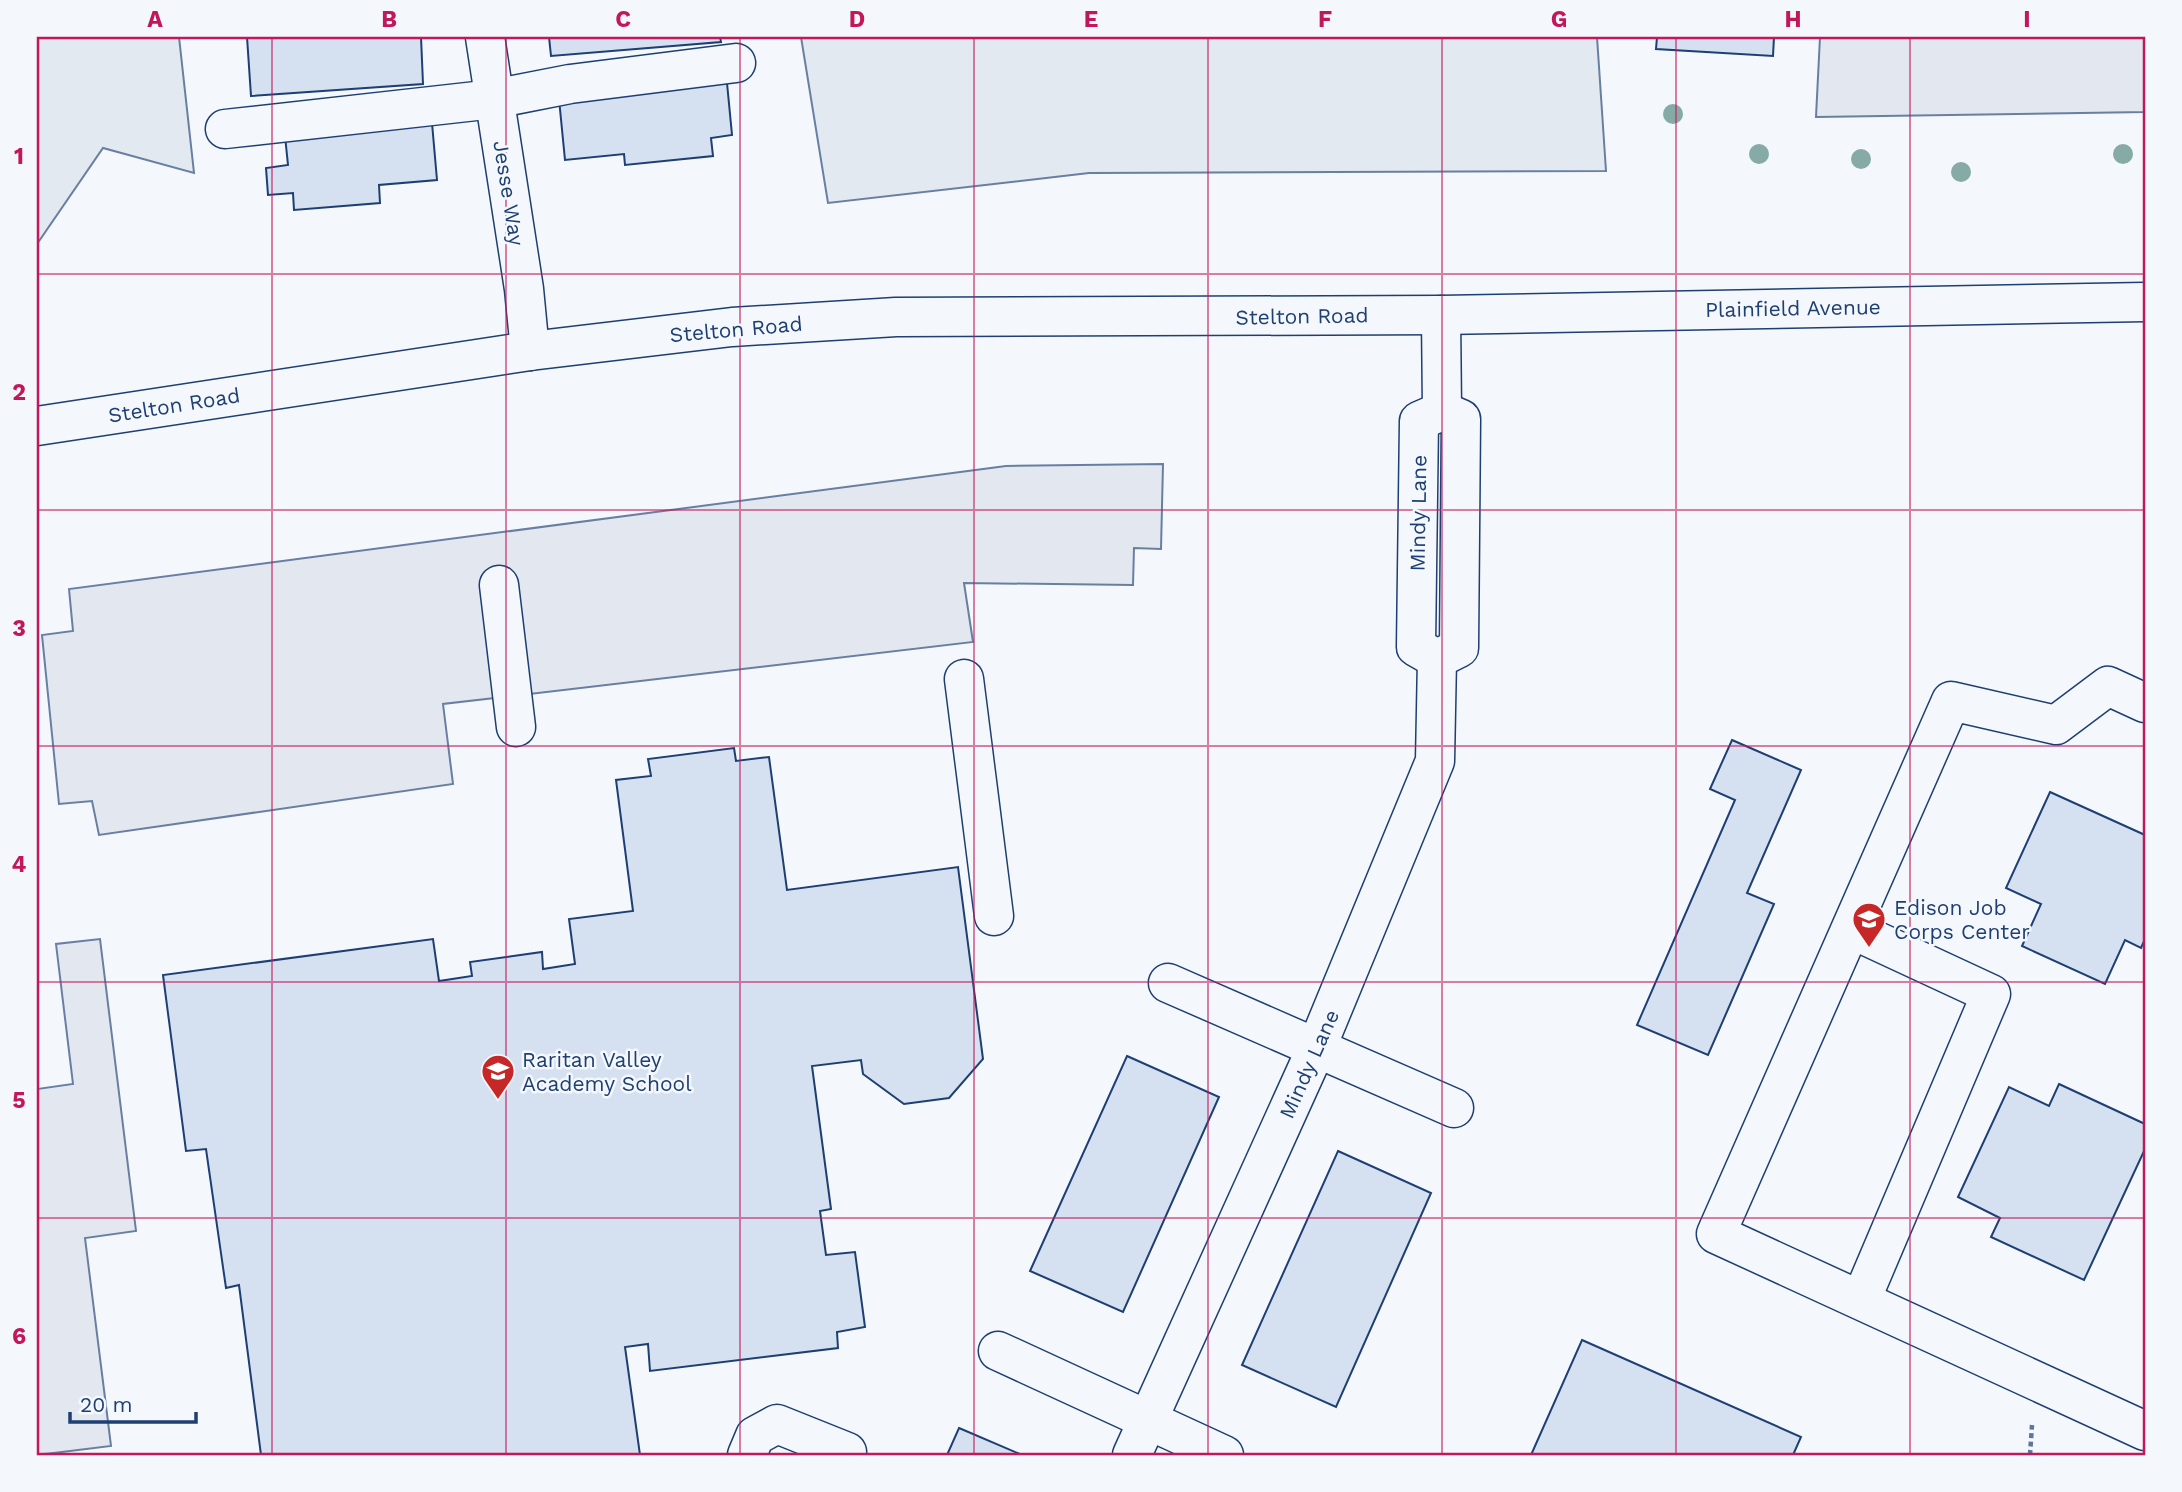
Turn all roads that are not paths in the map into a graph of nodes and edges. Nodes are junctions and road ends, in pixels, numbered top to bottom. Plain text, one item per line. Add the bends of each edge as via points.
1 (485, 37) edge
2 (736, 63) dead end
3 (494, 99) junction
4 (225, 128) dead end
5 (2145, 302) edge
6 (1441, 315) junction
7 (530, 351) junction
8 (37, 426) edge
9 (499, 585) dead end
10 (964, 678) dead end
11 (2145, 703) edge
12 (516, 727) dead end
13 (994, 916) dead end
14 (1851, 929) junction
15 (1168, 983) dead end
16 (1316, 1049) junction
17 (1454, 1108) dead end
18 (1861, 1300) junction
19 (998, 1351) dead end
20 (1148, 1420) junction
21 (2145, 1431) edge
22 (847, 1452) dead end
23 (747, 1455) edge
24 (1132, 1455) edge
25 (1224, 1455) edge

1 - 3 street, Jesse Way
2 - 3 street via 570,84
3 - 4 street
3 - 7 street, Jesse Way
5 - 6 street, Plainfield Avenue
6 - 7 street, Stelton Road via 897,317 732,327
6 - 16 street, Mindy Lane via 1442,411 1419,421 1416,647 1437,659 1435,761
7 - 8 street, Stelton Road
9 - 12 street
10 - 13 street
11 - 14 street via 2108,686 2056,725 1951,701
14 - 18 street via 1991,994
14 - 18 street via 1716,1234
15 - 16 street
16 - 17 street
16 - 20 street, Mindy Lane
18 - 21 street
19 - 20 street
20 - 24 street, Mindy Lane
20 - 25 street
22 - 23 street via 776,1424 755,1436

